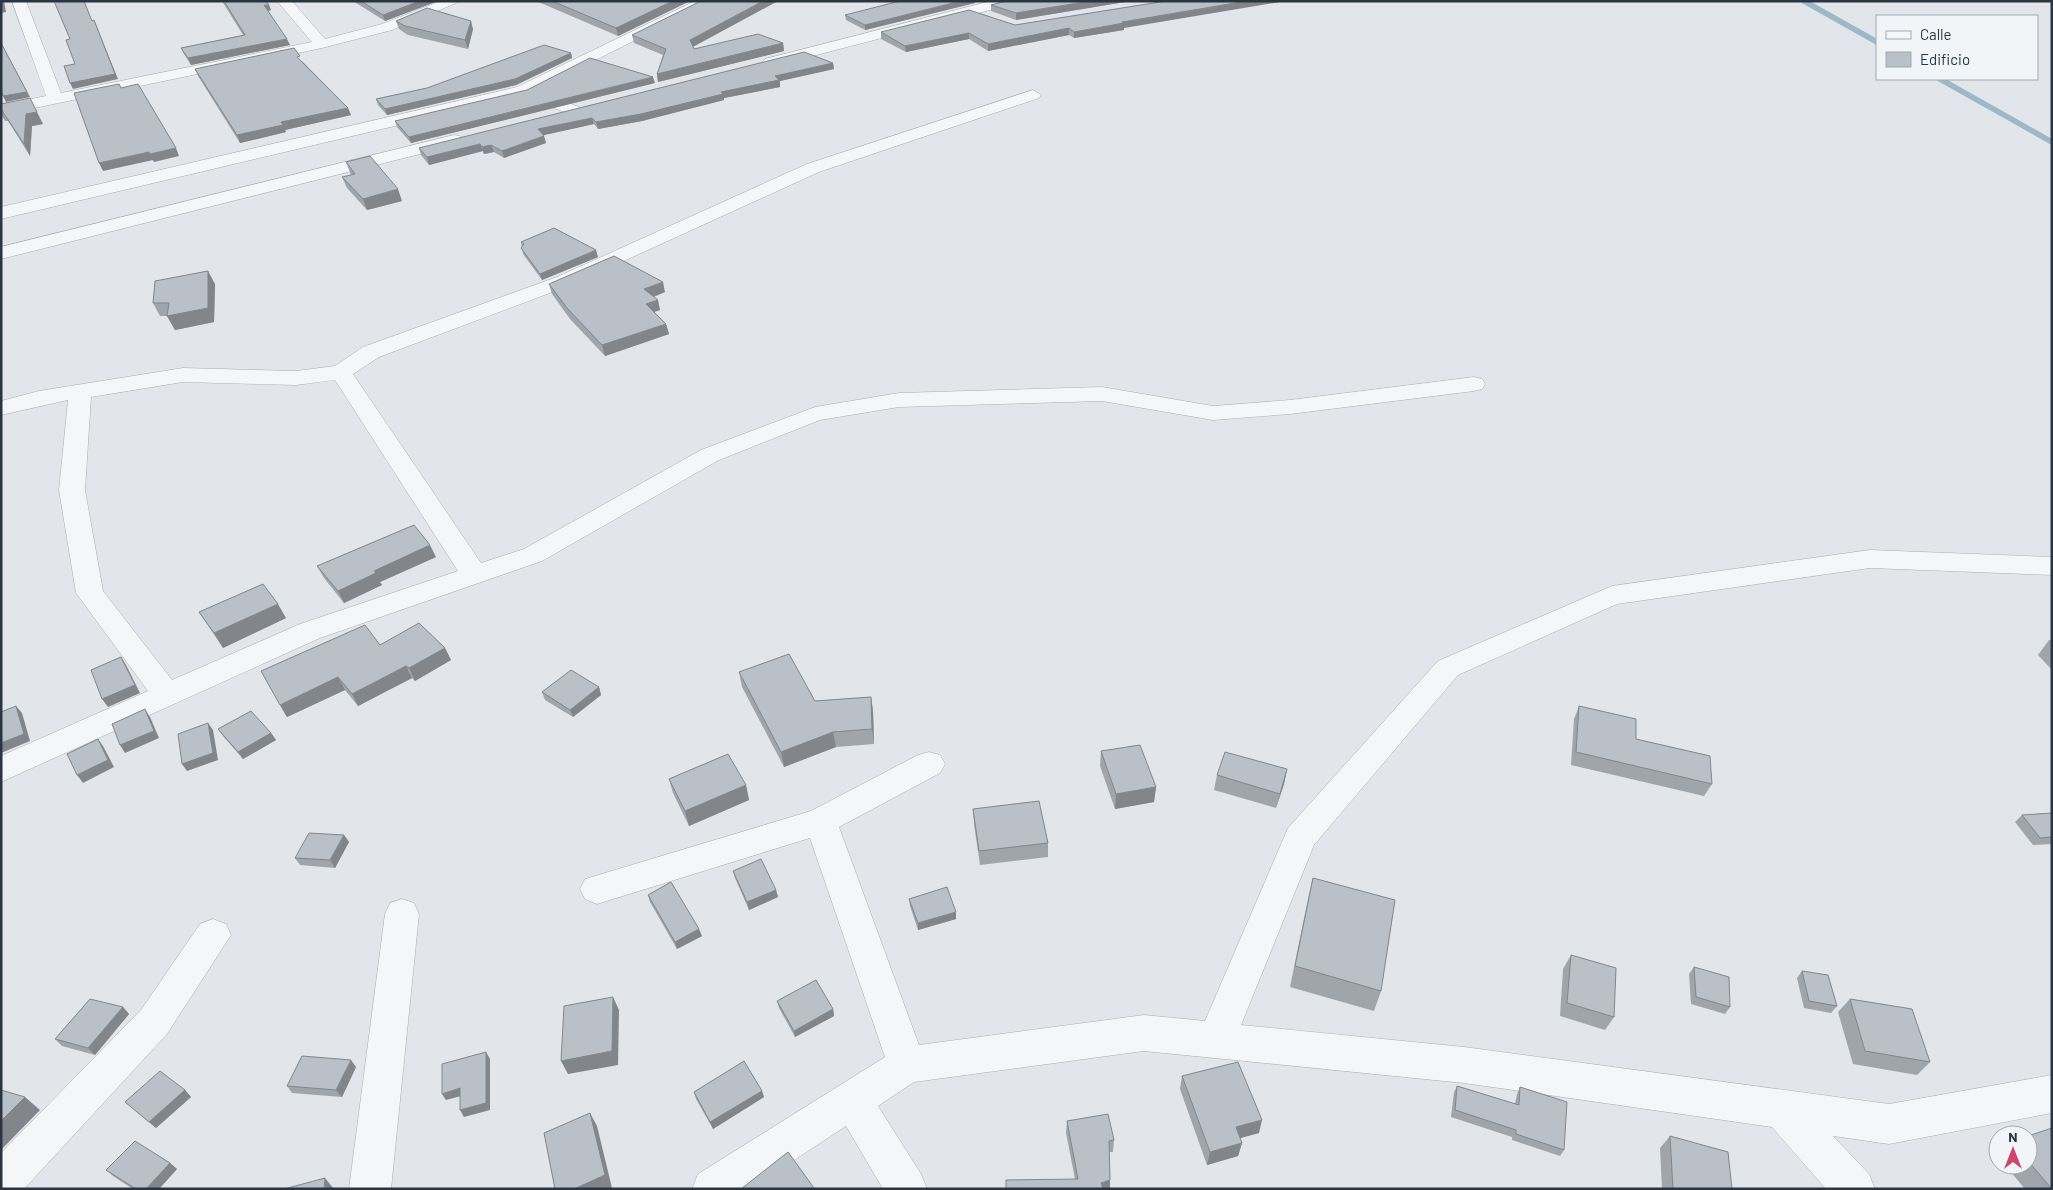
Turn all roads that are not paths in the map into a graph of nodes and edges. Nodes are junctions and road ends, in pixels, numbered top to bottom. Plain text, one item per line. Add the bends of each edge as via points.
1 (19, 1) edge
2 (284, 1) edge
3 (454, 1) edge
4 (706, 1) edge
5 (1008, 1) edge
6 (971, 11) junction
7 (998, 20) edge
8 (322, 44) junction
9 (754, 66) edge
10 (522, 91) junction
11 (1033, 95) dead end
12 (56, 100) junction
13 (592, 105) edge
14 (1, 110) edge
15 (573, 110) junction
16 (544, 117) edge
17 (467, 137) edge
18 (109, 188) junction
19 (1, 213) edge
20 (128, 222) junction
21 (1, 253) edge
22 (342, 372) junction
23 (1474, 384) dead end
24 (80, 391) junction
25 (1, 408) edge
26 (2052, 566) edge
27 (475, 575) junction
28 (167, 696) junction
29 (928, 764) dead end
30 (1, 770) edge
31 (821, 821) junction
32 (597, 889) dead end
33 (402, 914) dead end
34 (213, 935) dead end
35 (1216, 1040) junction
36 (907, 1065) junction
37 (2052, 1094) edge
38 (852, 1099) junction
39 (1783, 1110) junction
40 (1, 1183) edge
41 (370, 1189) edge
42 (713, 1189) edge
43 (906, 1189) edge
44 (1854, 1189) edge

1 - 12 street
2 - 8 street
3 - 8 street via 387,27
4 - 10 street
5 - 6 street
6 - 7 street
6 - 9 street
8 - 12 street
10 - 15 street
10 - 18 street
11 - 22 street via 813,168 564,281 371,352
12 - 14 street
13 - 15 street
15 - 16 street
17 - 20 street
18 - 19 street
18 - 20 street
20 - 21 street
22 - 24 street via 296,378 183,375
22 - 27 street
23 - 27 street via 1290,407 1213,413 1102,394 899,400 815,414 710,455 533,555
24 - 25 street
24 - 28 street via 72,490 90,593
26 - 35 street via 1870,559 1612,595 1448,668 1300,838
27 - 28 street via 310,632
28 - 30 street
29 - 31 street
31 - 32 street
31 - 36 street
33 - 41 street
34 - 40 street via 154,1022
35 - 36 street via 1144,1033
35 - 39 street via 1464,1065
36 - 38 street
37 - 39 street via 1890,1124
38 - 42 street
38 - 43 street
39 - 44 street

